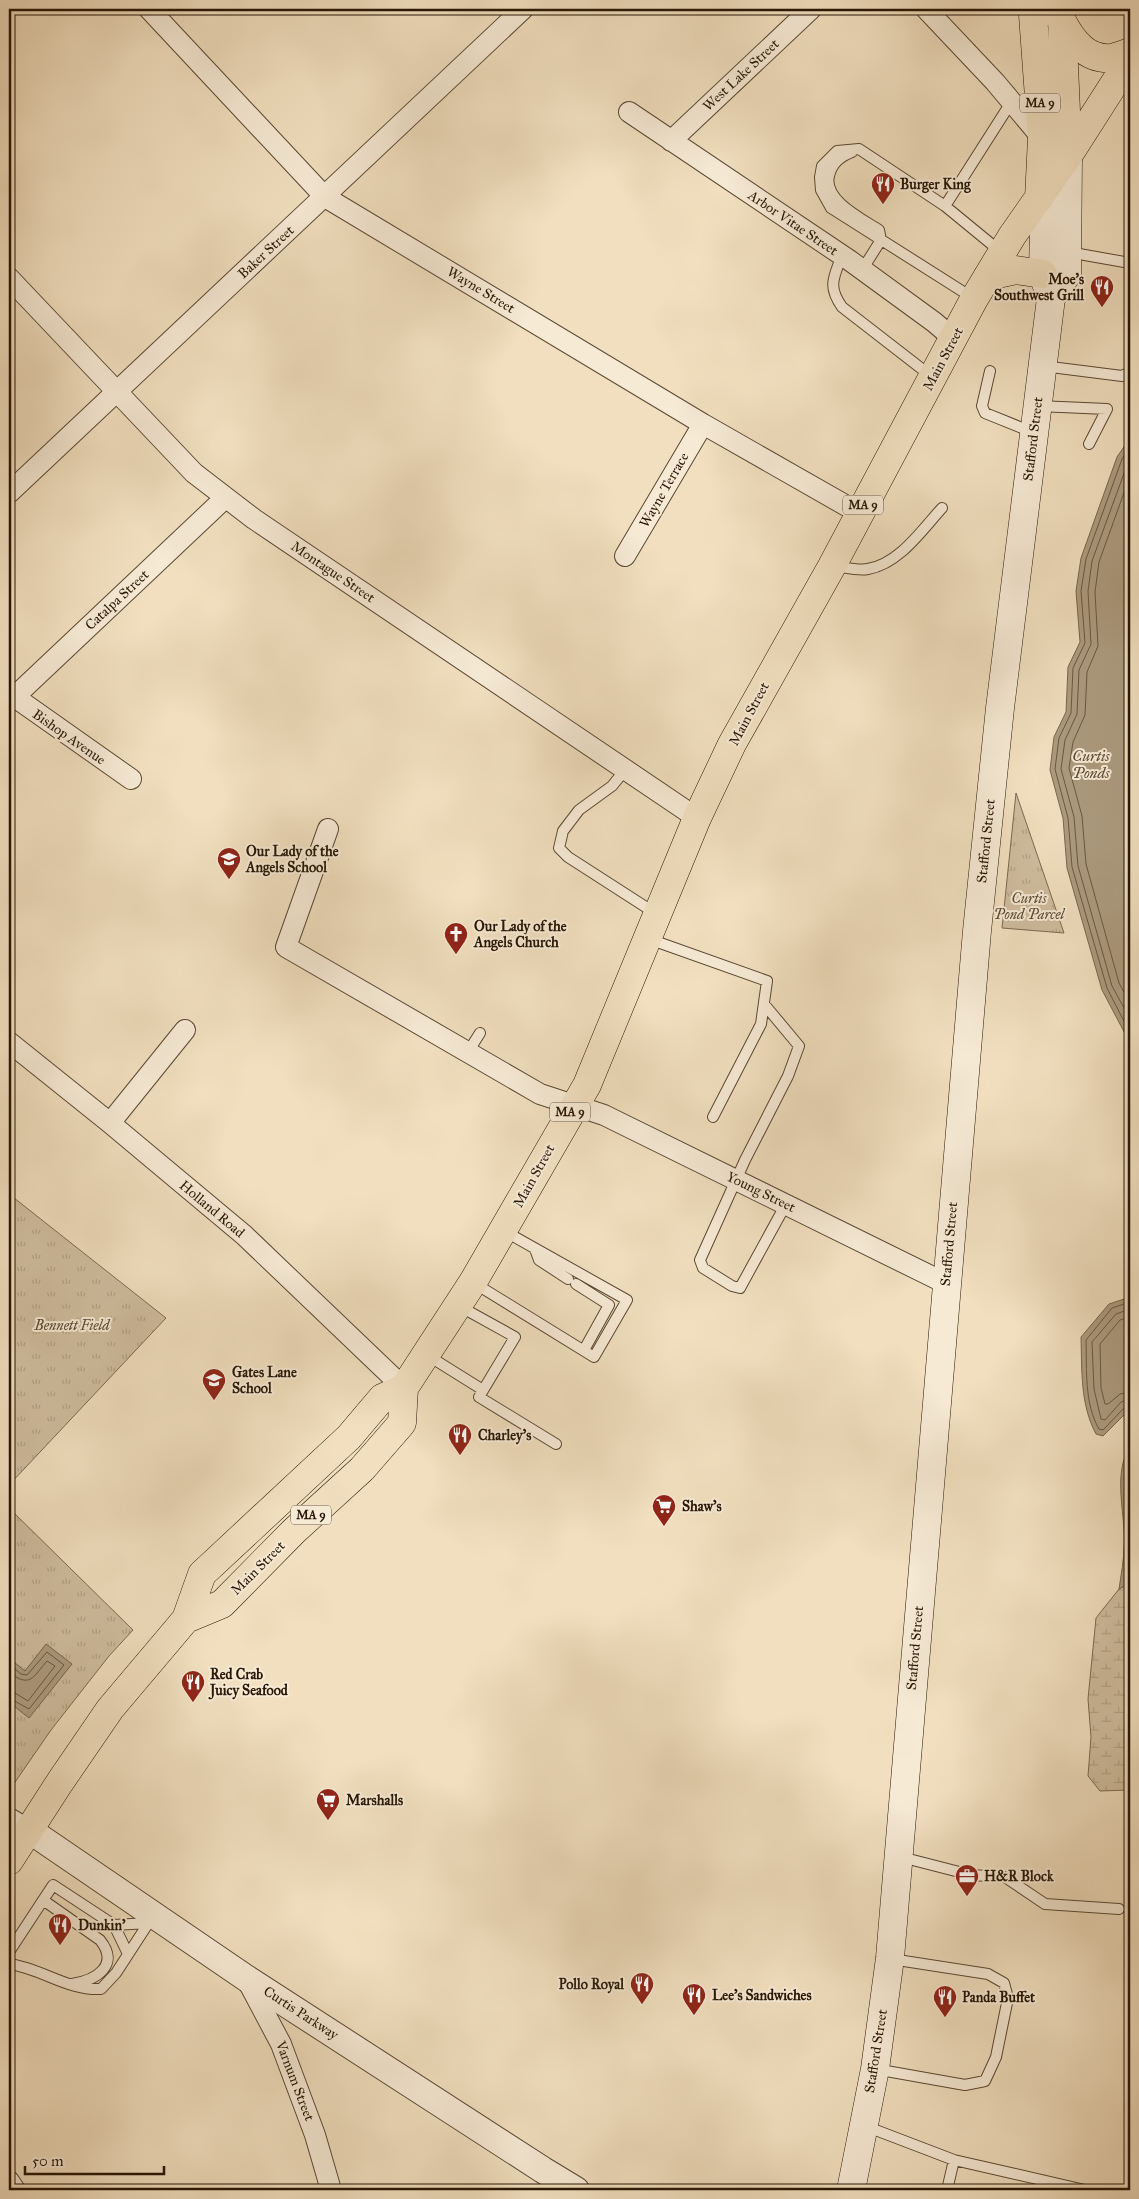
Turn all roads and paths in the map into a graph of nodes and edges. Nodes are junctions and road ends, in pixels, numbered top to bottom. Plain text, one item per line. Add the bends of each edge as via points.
1 (149, 9) edge
2 (523, 9) edge
3 (811, 9) edge
4 (926, 9) edge
5 (1037, 9) edge
6 (1058, 15) edge
7 (1129, 60) edge
8 (1012, 101) junction
9 (629, 112) dead end
10 (1042, 138) junction
11 (671, 141) junction
12 (1068, 156) junction
13 (325, 197) junction
14 (1039, 199) junction
15 (945, 206) junction
16 (881, 240) junction
17 (1001, 252) junction
18 (1068, 252) junction
19 (842, 256) junction
20 (1130, 263) edge
21 (862, 270) junction
22 (988, 276) junction
23 (9, 278) edge
24 (1047, 286) junction
25 (974, 299) junction
26 (954, 339) junction
27 (1042, 366) junction
28 (990, 371) dead end
29 (1130, 372) edge
30 (933, 378) junction
31 (116, 392) junction
32 (1036, 419) junction
33 (703, 424) junction
34 (1089, 444) dead end
35 (9, 494) edge
36 (225, 498) junction
37 (942, 508) dead end
38 (859, 513) junction
39 (625, 556) dead end
40 (832, 566) junction
41 (10, 698) edge
42 (625, 770) junction
43 (131, 779) dead end
44 (698, 818) junction
45 (328, 829) dead end
46 (658, 914) junction
47 (648, 939) junction
48 (764, 1004) junction
49 (185, 1030) dead end
50 (480, 1033) dead end
51 (9, 1042) edge
52 (468, 1052) junction
53 (575, 1104) junction
54 (713, 1117) dead end
55 (110, 1123) junction
56 (736, 1179) junction
57 (786, 1204) junction
58 (504, 1231) junction
59 (535, 1249) junction
60 (473, 1282) junction
61 (945, 1283) junction
62 (458, 1306) junction
63 (584, 1350) junction
64 (427, 1355) junction
65 (404, 1388) junction
66 (483, 1390) junction
67 (556, 1444) dead end
68 (19, 1824) edge
69 (897, 1856) junction
70 (9, 1861) edge
71 (43, 1900) junction
72 (1119, 1909) dead end
73 (151, 1919) junction
74 (114, 1925) junction
75 (9, 1952) edge
76 (128, 1954) junction
77 (890, 1958) junction
78 (9, 1964) edge
79 (246, 1978) junction
80 (69, 1985) junction
81 (874, 2069) junction
82 (864, 2126) junction
83 (954, 2160) junction
84 (9, 2181) edge
85 (16, 2190) edge
86 (331, 2190) edge
87 (576, 2190) edge
88 (851, 2190) edge
89 (947, 2190) edge
90 (1085, 2190) edge

1 - 13 street, Wayne Street
2 - 13 street, Baker Street
3 - 11 street, West Lake Street
4 - 8 street
5 - 10 main road, MA 9 via 1033,15
6 - 7 main road via 1081,48 1093,56
6 - 12 main road, MA 9
7 - 12 main road, Main Street
8 - 10 street
8 - 15 lane
9 - 11 street, Arbor Vitae Street
10 - 14 main road, MA 9
11 - 19 street, Arbor Vitae Street
12 - 14 main road, Main Street / MA 9
12 - 18 main road, Stafford Street
13 - 31 street, Baker Street
13 - 33 street, Wayne Street
14 - 17 main road, Main Street / MA 9
14 - 24 main road, Stafford Street
15 - 16 lane via 859,149 837,151 822,166 821,190 831,208
15 - 17 lane
16 - 21 lane
16 - 25 lane
17 - 22 main road, Main Street / MA 9
18 - 20 lane
18 - 24 main road, Stafford Street via 1067,274
19 - 21 street, Arbor Vitae Street
19 - 30 lane via 833,280 833,295 842,307
21 - 26 street, Arbor Vitae Street
22 - 24 main road via 1016,270
22 - 25 main road, Main Street / MA 9
23 - 31 street, Montague Street
24 - 27 main road, Stafford Street
25 - 26 main road, Main Street / MA 9
26 - 30 main road, Main Street / MA 9
27 - 29 lane via 1122,376
27 - 32 main road, Stafford Street
28 - 32 lane via 982,406 985,413
30 - 38 main road, Main Street / MA 9
31 - 35 street, Baker Street
31 - 36 street, Montague Street via 194,473
32 - 34 lane via 1107,409
32 - 61 main road, Stafford Street via 1000,708
33 - 38 street, Wayne Street
33 - 39 street, Wayne Terrace
36 - 41 street, Catalpa Street
36 - 42 street, Montague Street
37 - 40 lane via 901,552 882,564 868,569
38 - 40 main road, Main Street / MA 9
40 - 44 main road, Main Street / MA 9 via 757,698
41 - 43 street, Bishop Avenue
42 - 44 street, Montague Street
42 - 46 lane via 612,786 579,810 563,830 559,848
44 - 46 main road, Main Street / MA 9
45 - 52 street, Young Street via 286,947
46 - 47 main road, Main Street / MA 9
47 - 48 lane via 768,981
47 - 53 main road, Main Street / MA 9 via 587,1085
48 - 54 lane via 761,1024
48 - 56 lane via 798,1046 788,1076
49 - 55 street
50 - 52 lane
51 - 55 street, Holland Road
52 - 53 street, Young Street via 540,1094
53 - 56 street, Young Street
53 - 58 main road, Main Street / MA 9
55 - 65 street, Holland Road via 244,1235
56 - 57 street, Young Street
56 - 57 lane via 700,1260 703,1268 732,1286 740,1288
57 - 61 street, Young Street
58 - 59 lane
58 - 60 main road, Main Street / MA 9
59 - 63 lane via 539,1260 609,1305
59 - 63 lane via 627,1300 594,1357
60 - 62 main road, Main Street / MA 9
60 - 63 lane
61 - 69 main road, Stafford Street
62 - 64 main road, Main Street / MA 9
62 - 66 lane via 515,1337
64 - 65 main road, Main Street / MA 9
64 - 66 lane
65 - 68 main road, Main Street / MA 9 via 402,1423 374,1457 222,1604 186,1619 110,1709 60,1782
66 - 67 lane via 479,1397
68 - 70 main road, Main Street / MA 9
68 - 73 street, Curtis Parkway
69 - 72 lane via 971,1874 1005,1877 1046,1904
69 - 77 main road, Stafford Street
71 - 74 lane via 53,1885
71 - 75 lane
71 - 80 lane via 100,1940 107,1949 104,1968 95,1979
73 - 74 lane
73 - 76 lane
73 - 79 street, Curtis Parkway
74 - 76 lane
76 - 80 lane via 101,1989
77 - 81 main road, Stafford Street
77 - 81 lane via 988,1974 1004,1983 1008,1998 996,2058 985,2081 965,2085
78 - 80 lane via 22,1965
79 - 86 street, Varnum Street via 281,2044 316,2135
79 - 87 street, Curtis Parkway
81 - 82 main road, Stafford Street
82 - 83 lane
82 - 88 main road, Stafford Street
83 - 89 lane
83 - 90 lane
84 - 85 street

